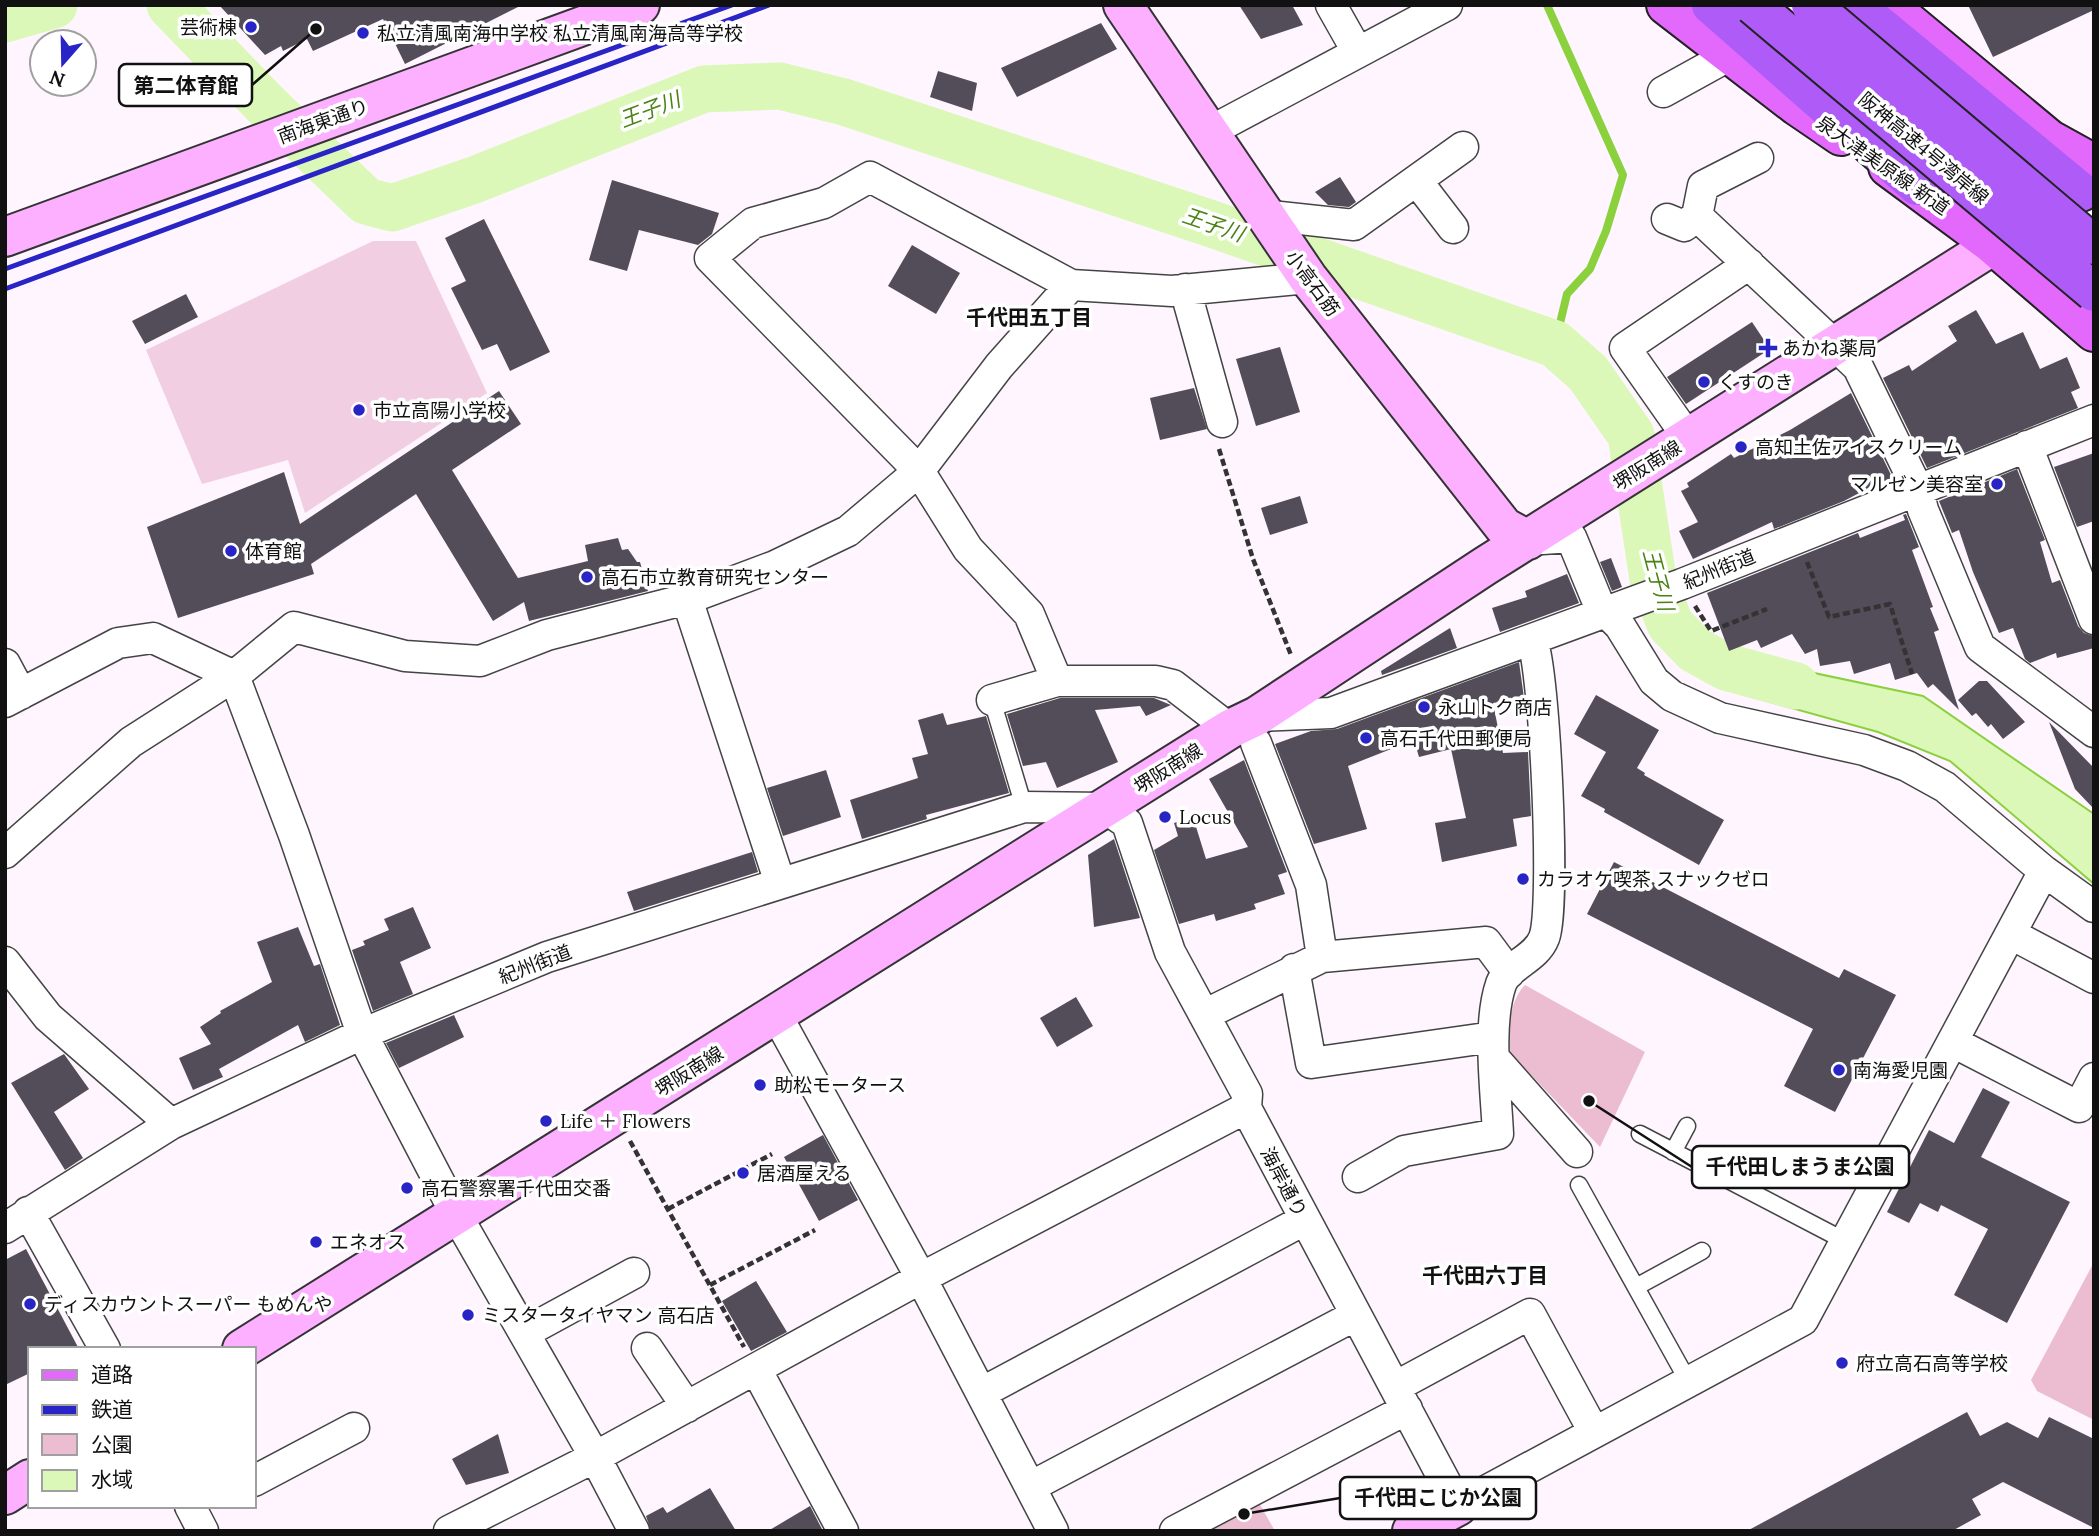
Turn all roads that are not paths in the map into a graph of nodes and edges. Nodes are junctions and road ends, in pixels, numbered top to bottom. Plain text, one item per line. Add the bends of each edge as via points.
1 (640, 5) edge
2 (1123, 5) edge
3 (1331, 5) edge
4 (1447, 5) edge
5 (1667, 5) edge
6 (1711, 5) edge
7 (1753, 5) edge
8 (1811, 5) edge
9 (1855, 5) edge
10 (1888, 5) edge
11 (1357, 51) junction
12 (1730, 55) junction
13 (1663, 92) dead end
14 (1207, 133) junction
15 (1463, 147) dead end
16 (1758, 158) dead end
17 (1417, 181) junction
18 (1917, 186) junction
19 (2091, 186) edge
20 (1263, 215) junction
21 (1697, 216) junction
22 (1667, 219) dead end
23 (1453, 228) dead end
24 (5, 237) edge
25 (1992, 244) junction
26 (2094, 245) edge
27 (1749, 264) junction
28 (1308, 278) junction
29 (1071, 285) junction
30 (1185, 289) junction
31 (2094, 292) edge
32 (2094, 332) edge
33 (1836, 346) junction
34 (2094, 419) edge
35 (1222, 422) road end
36 (2027, 446) junction
37 (1676, 447) junction
38 (919, 471) junction
39 (1918, 490) junction
40 (1528, 540) junction
41 (687, 599) junction
42 (1619, 608) junction
43 (2093, 613) edge
44 (1532, 640) junction
45 (5, 664) edge
46 (234, 676) junction
47 (1057, 681) junction
48 (13, 698) edge
49 (992, 701) joint
50 (1247, 729) junction
51 (2094, 732) edge
52 (1024, 807) junction
53 (1105, 808) junction
54 (5, 853) edge
55 (2043, 871) junction
56 (780, 883) junction
57 (2094, 907) edge
58 (2011, 934) junction
59 (1322, 957) junction
60 (5, 962) edge
61 (1294, 969) junction
62 (1509, 973) junction
63 (2094, 978) edge
64 (1204, 1015) junction
65 (777, 1016) junction
66 (362, 1034) junction
67 (1953, 1042) junction
68 (1494, 1047) junction
69 (2094, 1078) edge
70 (1246, 1108) junction
71 (171, 1124) junction
72 (1687, 1126) dead end
73 (1640, 1134) dead end
74 (1577, 1152) dead end
75 (1673, 1152) junction
76 (1358, 1177) dead end
77 (1579, 1185) dead end
78 (457, 1216) junction
79 (1304, 1220) junction
80 (12, 1221) edge
81 (1845, 1241) junction
82 (1702, 1251) dead end
83 (634, 1273) dead end
84 (921, 1279) junction
85 (1636, 1287) junction
86 (1356, 1315) junction
87 (524, 1333) junction
88 (104, 1347) edge
89 (245, 1347) edge
90 (647, 1348) dead end
91 (756, 1369) junction
92 (1688, 1381) junction
93 (981, 1393) junction
94 (1401, 1398) junction
95 (687, 1407) junction
96 (354, 1428) dead end
97 (1594, 1432) junction
98 (596, 1457) junction
99 (28, 1480) edge
100 (256, 1480) edge
101 (1030, 1487) junction
102 (5, 1494) edge
103 (1458, 1506) junction
104 (1422, 1528) edge
105 (449, 1531) edge
106 (634, 1531) edge
107 (843, 1531) edge
108 (1053, 1531) edge
109 (1175, 1531) edge

1 - 24 main road, 南海東通り
2 - 14 main road, 小高石筋
3 - 11 street
4 - 11 street
5 - 12 main road, 泉大津美原線 新道
6 - 18 highway
7 - 31 highway, 阪神高速4号湾岸線, bridge
8 - 26 highway, 阪神高速4号湾岸線, bridge
9 - 19 highway via 2028,148
10 - 19 main road via 2053,142
11 - 14 street
12 - 13 street
12 - 18 main road, 泉大津美原線 新道
14 - 20 main road, 小高石筋
15 - 17 street
16 - 21 street via 1703,186
17 - 20 street via 1354,225
17 - 23 street
18 - 25 main road, 泉大津美原線 新道
19 - 25 main road, 堺阪南線
20 - 28 main road, 小高石筋
21 - 22 street via 1684,226
21 - 27 street
25 - 32 main road, 泉大津美原線 新道
25 - 33 main road, 堺阪南線
27 - 33 street
27 - 37 street via 1625,348
28 - 30 street
28 - 40 main road, 小高石筋 via 1504,527
29 - 30 street
29 - 38 street via 999,366
29 - 38 street via 870,177 824,203 753,223 710,258
30 - 35 street
33 - 37 main road, 堺阪南線
33 - 39 street via 1858,366
34 - 36 street, 紀州街道
36 - 39 street, 紀州街道
36 - 43 street
37 - 40 main road, 堺阪南線
38 - 41 street via 848,531 775,566
38 - 47 street via 968,549 1029,614
39 - 42 street, 紀州街道
39 - 51 street via 1980,647
40 - 42 street via 1571,537 1599,605
40 - 50 main road, 堺阪南線
41 - 46 street via 547,635 480,661 405,656 293,627
41 - 56 street
42 - 44 street, 紀州街道
42 - 55 street via 1620,626 1654,681 1672,696 1720,718 1864,750 1908,766 1945,787
44 - 50 street, 紀州街道 via 1331,713
44 - 62 street via 1545,733 1548,904 1545,937 1533,955
45 - 48 street
46 - 48 street via 153,638 118,643
46 - 54 street via 131,742
46 - 66 street
47 - 49 street
47 - 50 street via 1173,685
49 - 52 lane
50 - 53 main road, 堺阪南線
50 - 59 street via 1311,885
52 - 53 street, 紀州街道
52 - 56 street, 紀州街道
53 - 64 street, 海岸通り via 1127,823 1170,952
53 - 65 main road, 堺阪南線
55 - 57 street
55 - 58 street
56 - 66 street, 紀州街道 via 547,957
58 - 63 street
58 - 67 street
59 - 61 street
59 - 62 street via 1486,942
60 - 71 street via 48,1017
61 - 64 street
61 - 68 street via 1311,1063
62 - 68 street via 1501,983
64 - 70 street, 海岸通り via 1247,1094
65 - 78 main road, 堺阪南線
65 - 84 street
66 - 71 street, 紀州街道
66 - 78 street
67 - 69 street via 2079,1107
67 - 81 street
68 - 74 street
68 - 76 street via 1498,1133 1404,1151
70 - 79 street, 海岸通り
70 - 84 street
71 - 80 street, 紀州街道
72 - 75 lane
73 - 75 lane
75 - 81 lane
77 - 85 lane
78 - 87 street
78 - 89 main road, 堺阪南線
79 - 86 street, 海岸通り
79 - 93 street
80 - 88 street
81 - 92 street via 1802,1320
82 - 85 lane
83 - 87 street
84 - 91 street
84 - 93 street
85 - 92 lane
86 - 94 street, 海岸通り
86 - 101 street
87 - 98 street
90 - 95 street
91 - 95 street
91 - 107 street
92 - 97 street
93 - 101 street
94 - 97 street via 1530,1314
94 - 103 street, 海岸通り
94 - 109 street
95 - 98 street
96 - 100 street
97 - 103 street
98 - 105 street
98 - 106 street
99 - 102 main road
101 - 108 street
103 - 104 main road

